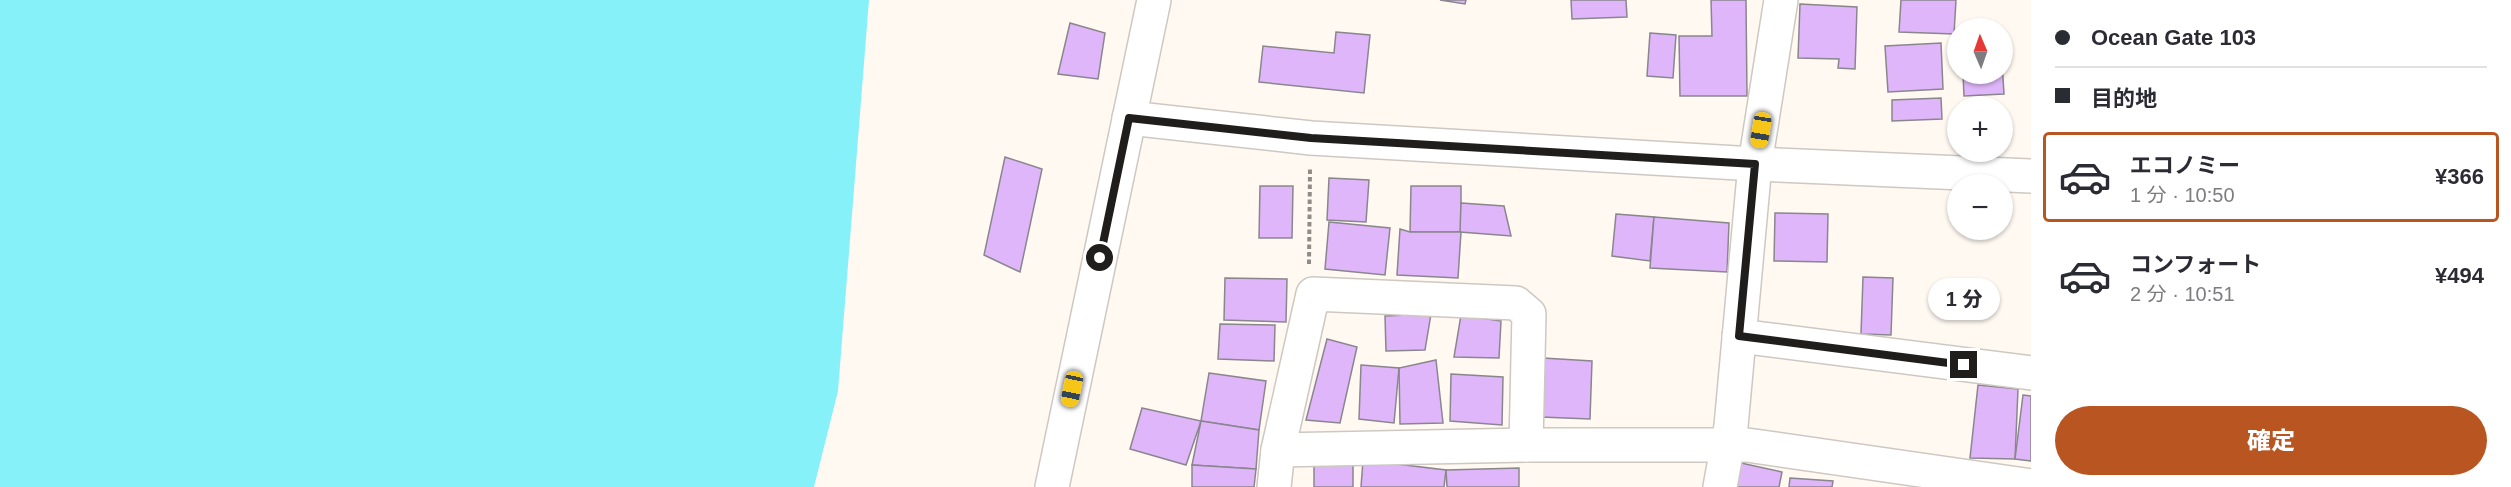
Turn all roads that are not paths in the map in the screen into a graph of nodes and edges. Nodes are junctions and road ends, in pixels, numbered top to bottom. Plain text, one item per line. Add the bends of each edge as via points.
1 (1154, 0) edge
2 (1781, 0) edge
3 (1129, 118) junction
4 (1755, 164) junction
5 (2031, 176) edge
6 (1739, 336) junction
7 (2031, 373) edge
8 (1526, 445) junction
9 (1726, 445) junction
10 (1278, 450) junction
11 (2031, 486) edge
12 (1052, 487) edge
13 (1274, 487) edge
14 (1720, 487) edge

1 - 3 street
2 - 4 street
3 - 4 street via 1311,138
3 - 12 street
4 - 5 street
4 - 6 street
6 - 7 street
6 - 9 street
8 - 9 street
8 - 10 street
8 - 10 street via 1529,314 1516,303 1313,294
9 - 11 street
9 - 14 street
10 - 13 street

